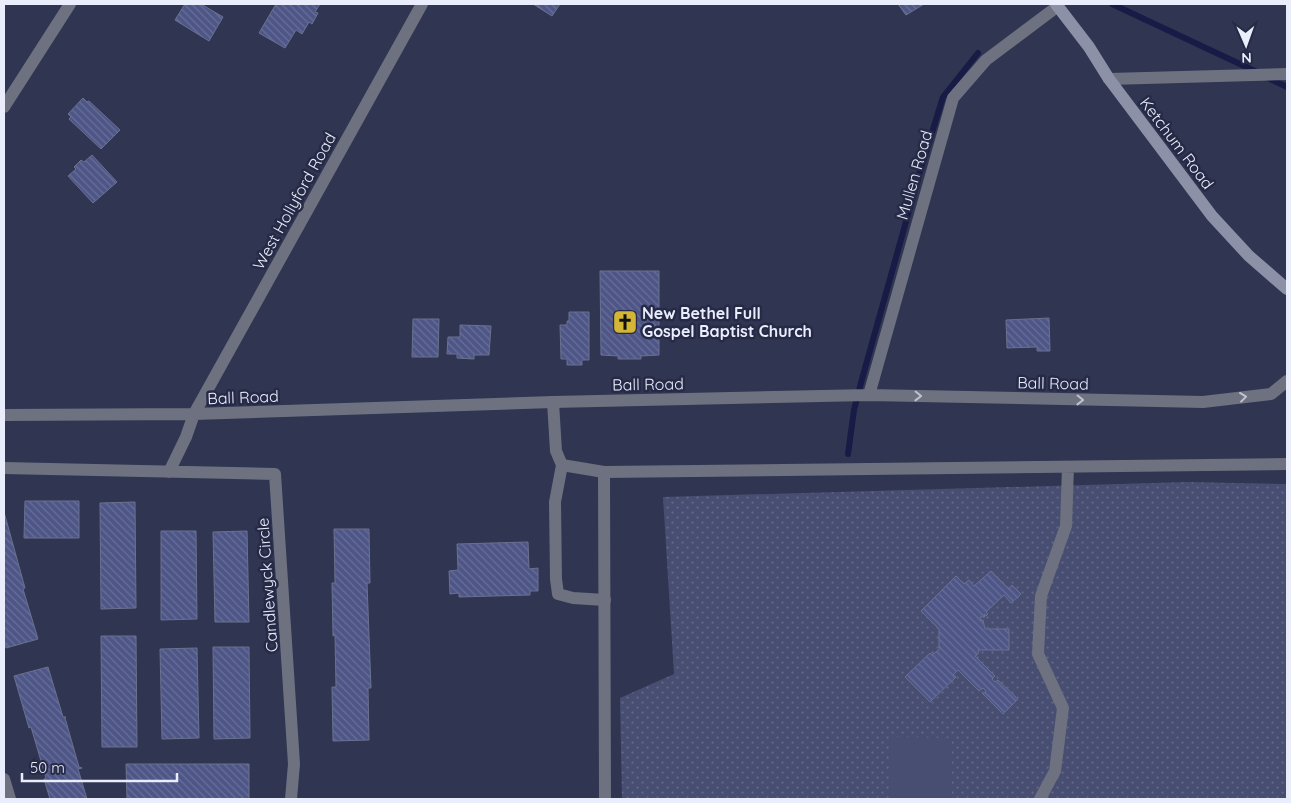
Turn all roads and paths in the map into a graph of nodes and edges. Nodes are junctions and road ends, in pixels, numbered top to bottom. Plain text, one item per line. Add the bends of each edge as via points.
1 (70, 4) edge
2 (422, 4) edge
3 (1057, 5) edge
4 (1282, 74) edge
5 (1109, 79) junction
6 (4, 107) edge
7 (1287, 289) edge
8 (1287, 381) edge
9 (869, 395) junction
10 (553, 402) junction
11 (194, 414) junction
12 (4, 415) edge
13 (1287, 464) edge
14 (562, 465) junction
15 (1068, 467) junction
16 (4, 468) edge
17 (169, 472) junction
18 (604, 472) junction
19 (605, 600) junction
20 (4, 779) edge
21 (10, 799) edge
22 (291, 799) edge
23 (605, 799) edge
24 (1040, 799) edge

1 - 6 street
2 - 11 street, West Hollyford Road
3 - 5 main road, Ketchum Road
3 - 9 street, Mullen Road via 986,60 953,98
4 - 5 street
5 - 7 main road, Ketchum Road via 1212,216
9 -> 8 street, Ball Road via 1203,402 1271,394
9 - 10 street, Ball Road
10 - 11 street, Ball Road
10 - 14 street via 556,451
11 - 12 street, Ball Road
11 - 17 street
13 - 15 street
14 - 18 street
14 - 19 street via 555,502 558,594
15 - 18 street
15 - 24 street via 1066,526 1041,596 1038,654 1063,708 1054,771
16 - 17 street, Candlewyck Circle
17 - 22 street, Candlewyck Circle via 275,474 294,764
18 - 19 street
19 - 23 street
20 - 21 street

